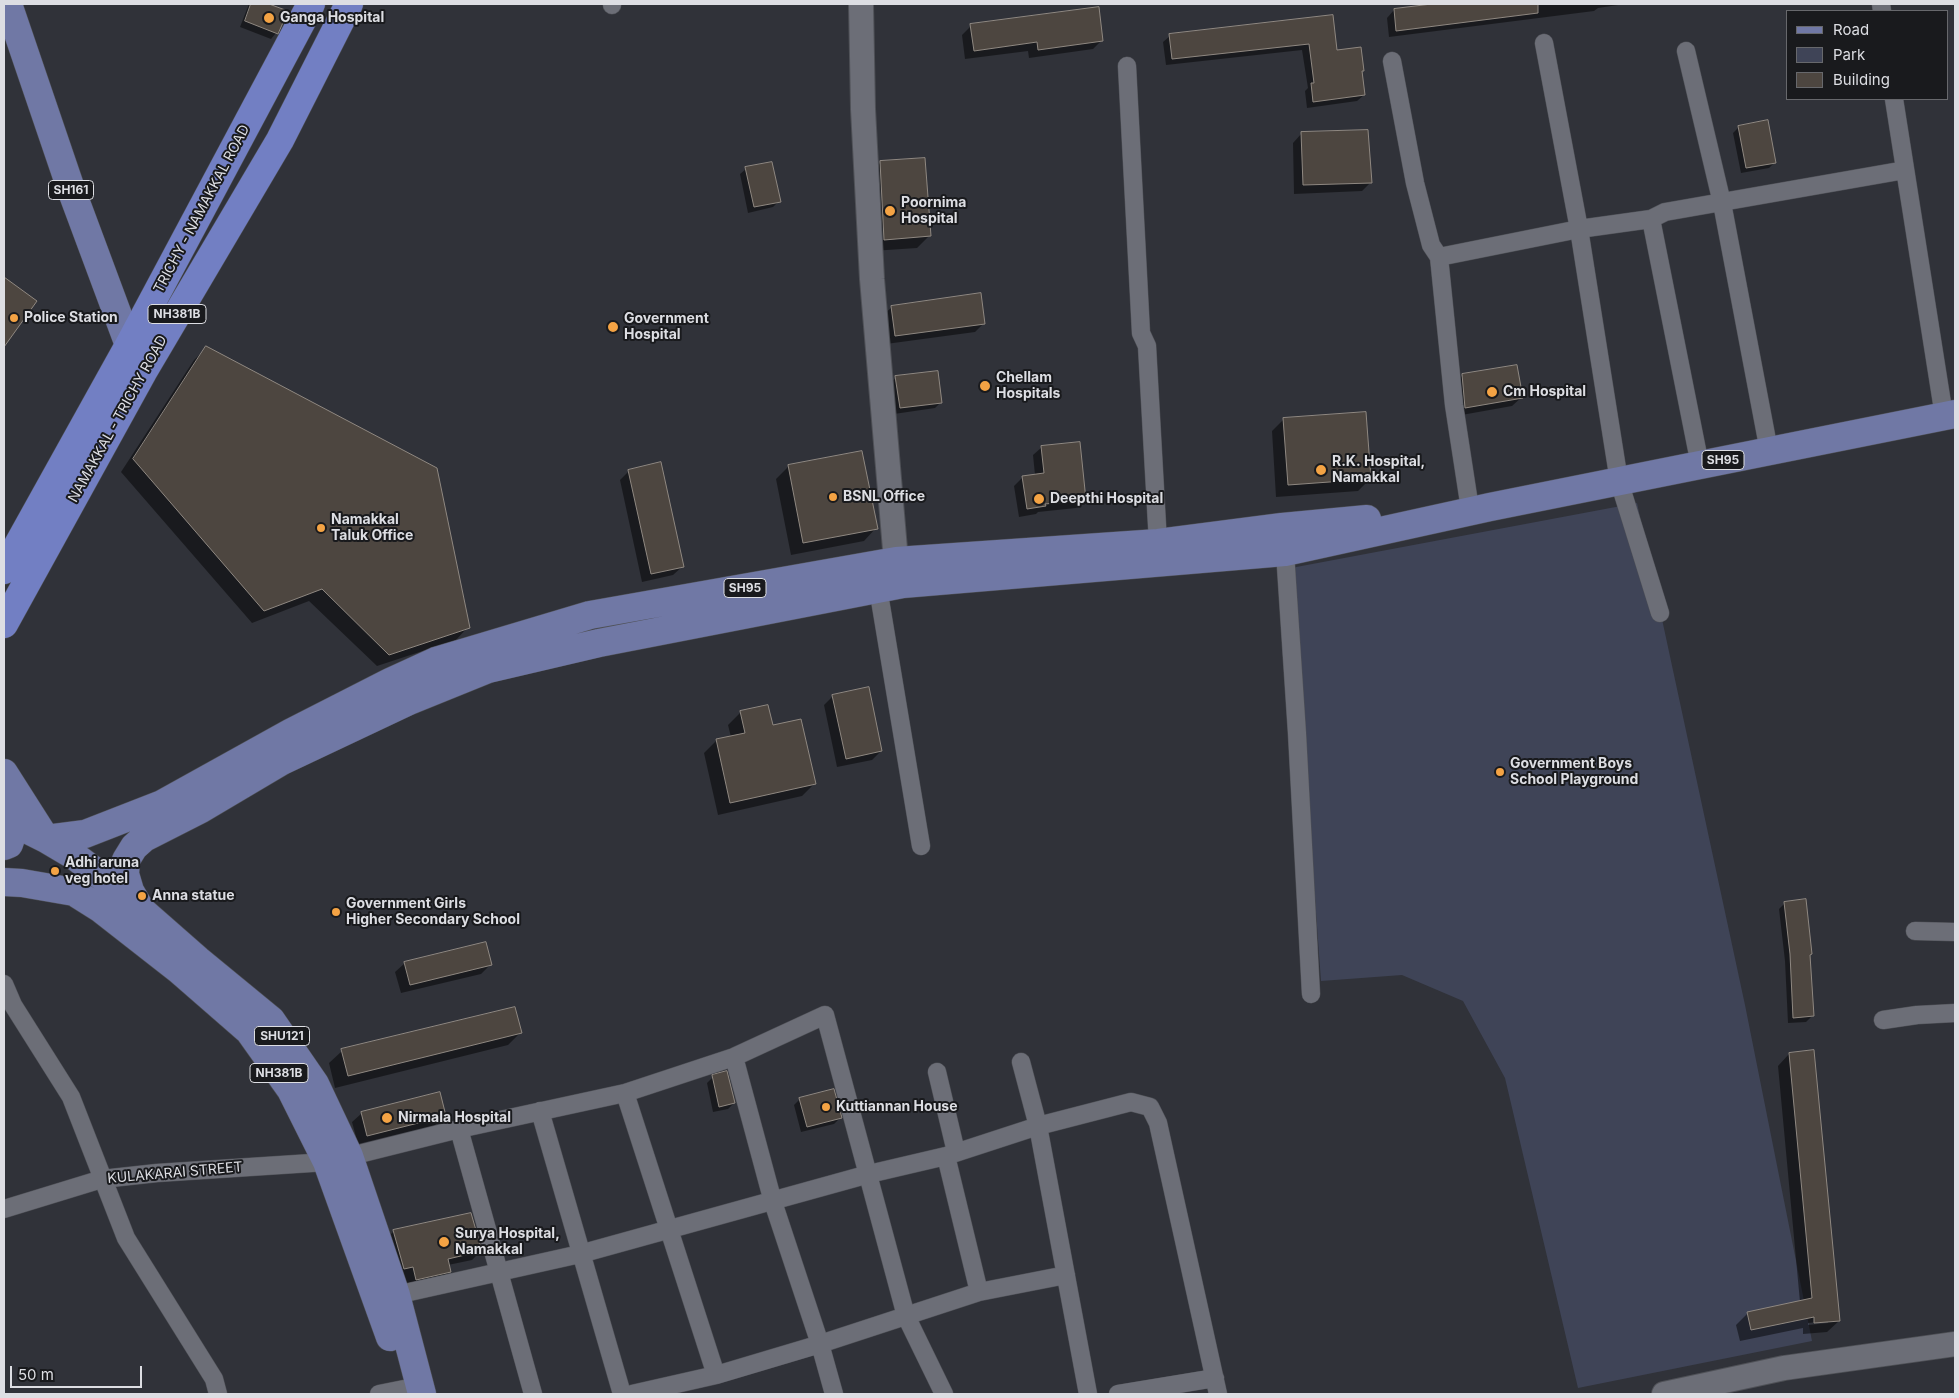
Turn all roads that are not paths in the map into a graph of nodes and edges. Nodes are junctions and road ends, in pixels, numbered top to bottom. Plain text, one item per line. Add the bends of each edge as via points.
1 (8, 4) edge
2 (311, 4) edge
3 (349, 4) edge
4 (861, 4) edge
5 (1544, 43) dead end
6 (1686, 51) dead end
7 (1392, 61) dead end
8 (1127, 66) dead end
9 (1894, 100) edge
10 (1905, 170) junction
11 (1722, 203) junction
12 (1651, 219) junction
13 (1579, 229) junction
14 (1439, 257) junction
15 (129, 345) junction
16 (143, 372) junction
17 (1949, 415) edge
18 (1768, 451) junction
19 (1700, 465) junction
20 (1620, 481) junction
21 (1480, 508) junction
22 (1158, 543) junction
23 (1285, 552) junction
24 (4, 570) edge
25 (892, 577) junction
26 (1660, 613) dead end
27 (4, 624) edge
28 (4, 774) edge
29 (6, 826) edge
30 (46, 839) junction
31 (921, 846) dead end
32 (4, 882) edge
33 (141, 910) junction
34 (1915, 931) dead end
35 (1955, 932) edge
36 (4, 984) edge
37 (1310, 994) dead end
38 (1955, 1013) edge
39 (1883, 1020) dead end
40 (734, 1057) junction
41 (1021, 1062) dead end
42 (937, 1072) dead end
43 (625, 1093) junction
44 (540, 1111) junction
45 (1038, 1126) junction
46 (459, 1129) junction
47 (951, 1154) junction
48 (338, 1159) junction
49 (869, 1174) junction
50 (102, 1179) junction
51 (772, 1202) junction
52 (4, 1209) edge
53 (668, 1230) junction
54 (580, 1254) junction
55 (500, 1272) junction
56 (1066, 1275) junction
57 (979, 1292) junction
58 (396, 1295) junction
59 (906, 1316) junction
60 (820, 1344) junction
61 (1955, 1344) edge
62 (716, 1375) junction
63 (1217, 1386) edge
64 (403, 1393) edge
65 (218, 1394) edge
66 (533, 1394) edge
67 (622, 1394) edge
68 (632, 1394) edge
69 (834, 1394) edge
70 (944, 1394) edge
71 (1088, 1394) edge
72 (1118, 1394) edge
73 (1664, 1394) edge

1 - 15 main road, SH161 via 71,190
2 - 15 highway, TRICHY - NAMAKKAL ROAD / NH381B
3 - 16 highway, NAMAKKAL - TRICHY ROAD / NH381B via 280,140
4 - 25 street via 872,279
5 - 13 street
6 - 11 street
7 - 14 street via 1414,183 1432,245
8 - 22 street via 1141,333 1147,346
9 - 10 street
10 - 11 street
10 - 17 street
11 - 12 street via 1666,212
11 - 18 street
12 - 13 street
12 - 19 street
13 - 14 street
13 - 20 street
14 - 21 street via 1454,405
15 - 16 main road, SH161
15 - 24 highway, TRICHY - NAMAKKAL ROAD / NH381B
16 - 27 highway, NAMAKKAL - TRICHY ROAD / NH381B
17 - 18 main road, SH95
18 - 19 main road, SH95
19 - 20 main road, SH95
20 - 21 main road, SH95
20 - 26 street
21 - 22 main road, SH95 via 1282,527
21 - 23 main road, SH95
22 - 25 main road, SH95
23 - 25 main road, SH95
23 - 37 street
25 - 30 main road, SH95 via 590,615 436,661 290,733 162,804 85,834
25 - 31 street
25 - 33 main road, SH95 via 497,667 409,701 282,761 201,810 144,838 126,860 125,874
28 - 30 main road, SHU121
29 - 30 main road, SHU121
30 - 33 main road, SHU121 via 91,868
32 - 48 main road, NH381B via 74,892 100,908 178,970 248,1032
33 - 48 main road, SHU121 via 271,1020 315,1084
34 - 35 street
36 - 50 street via 13,1005 70,1097
38 - 39 street
40 - 43 street, KULAKARAI STREET
40 - 49 street, KULAKARAI STREET via 825,1015
40 - 51 street
41 - 45 street
42 - 47 street
43 - 44 street, KULAKARAI STREET
43 - 53 street
44 - 46 street, KULAKARAI STREET
44 - 54 street
45 - 47 street
45 - 56 street
45 - 63 street via 1131,1102 1150,1107 1158,1123
46 - 48 street, KULAKARAI STREET
46 - 55 street
47 - 49 street
47 - 57 street
48 - 50 street, KULAKARAI STREET
48 - 58 main road, SHU121
48 - 64 main road, NH381B via 388,1328
49 - 51 street
49 - 59 street
50 - 52 street, KULAKARAI STREET
50 - 65 street via 126,1238 214,1379
51 - 53 street
51 - 60 street
53 - 54 street
53 - 62 street
54 - 55 street
54 - 67 street
55 - 58 street
55 - 66 street
56 - 57 street
56 - 71 street
57 - 59 street
58 - 64 main road, SHU121
59 - 60 street
59 - 70 street
60 - 62 street
60 - 69 street
61 - 73 street via 1784,1368
62 - 68 street
63 - 72 street

